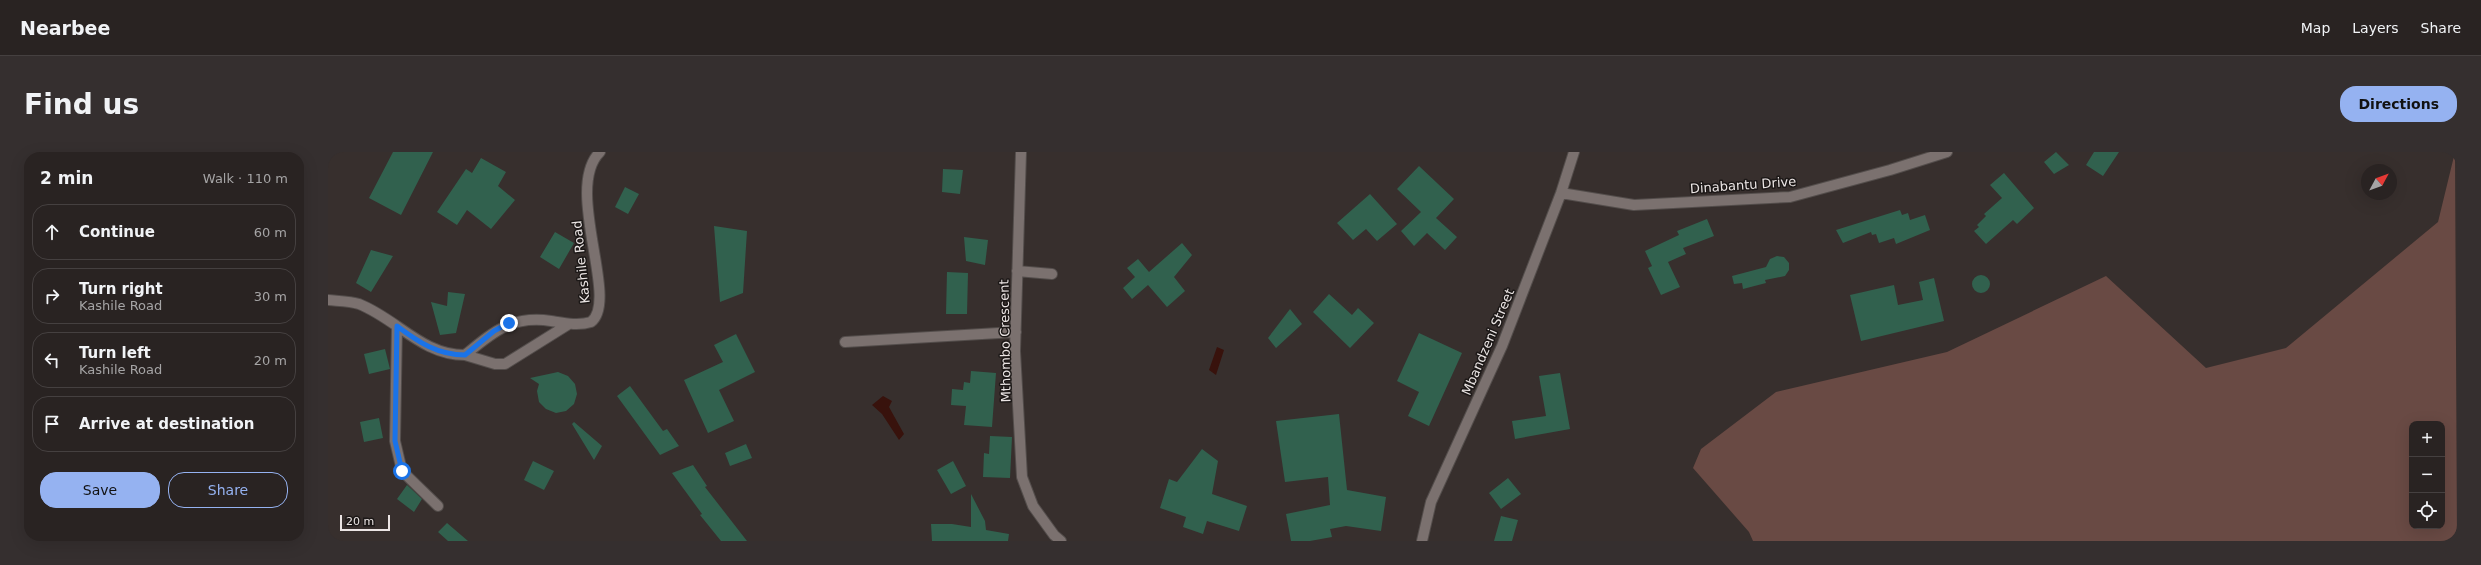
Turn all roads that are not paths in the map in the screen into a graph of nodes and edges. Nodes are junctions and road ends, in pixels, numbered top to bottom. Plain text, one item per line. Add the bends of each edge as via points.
1 (600, 152) edge
2 (1021, 152) edge
3 (1574, 152) edge
4 (1947, 152) edge
5 (1561, 194) junction
6 (1017, 271) junction
7 (1052, 274) dead end
8 (328, 300) edge
9 (569, 324) junction
10 (397, 326) junction
11 (1016, 332) junction
12 (845, 342) dead end
13 (465, 355) junction
14 (438, 506) dead end
15 (1061, 541) edge
16 (1422, 541) edge

1 - 9 street, Kashile Road via 588,172 586,190 597,270 598,312 591,322
2 - 6 street, Mthombo Crescent
3 - 5 street, Mbandzeni Street
4 - 5 street, Dinabantu Drive via 1790,197 1634,205
5 - 16 street, Mbandzeni Street via 1502,346 1431,502
6 - 7 street
6 - 11 street, Mthombo Crescent
8 - 10 street via 358,304
9 - 13 street, Kashile Road via 549,320 509,323 494,331
9 - 13 street via 505,364 494,364
10 - 13 street via 421,344 449,355
10 - 14 street via 397,456 402,471
11 - 12 street
11 - 15 street, Mthombo Crescent via 1022,477 1032,506 1054,536

